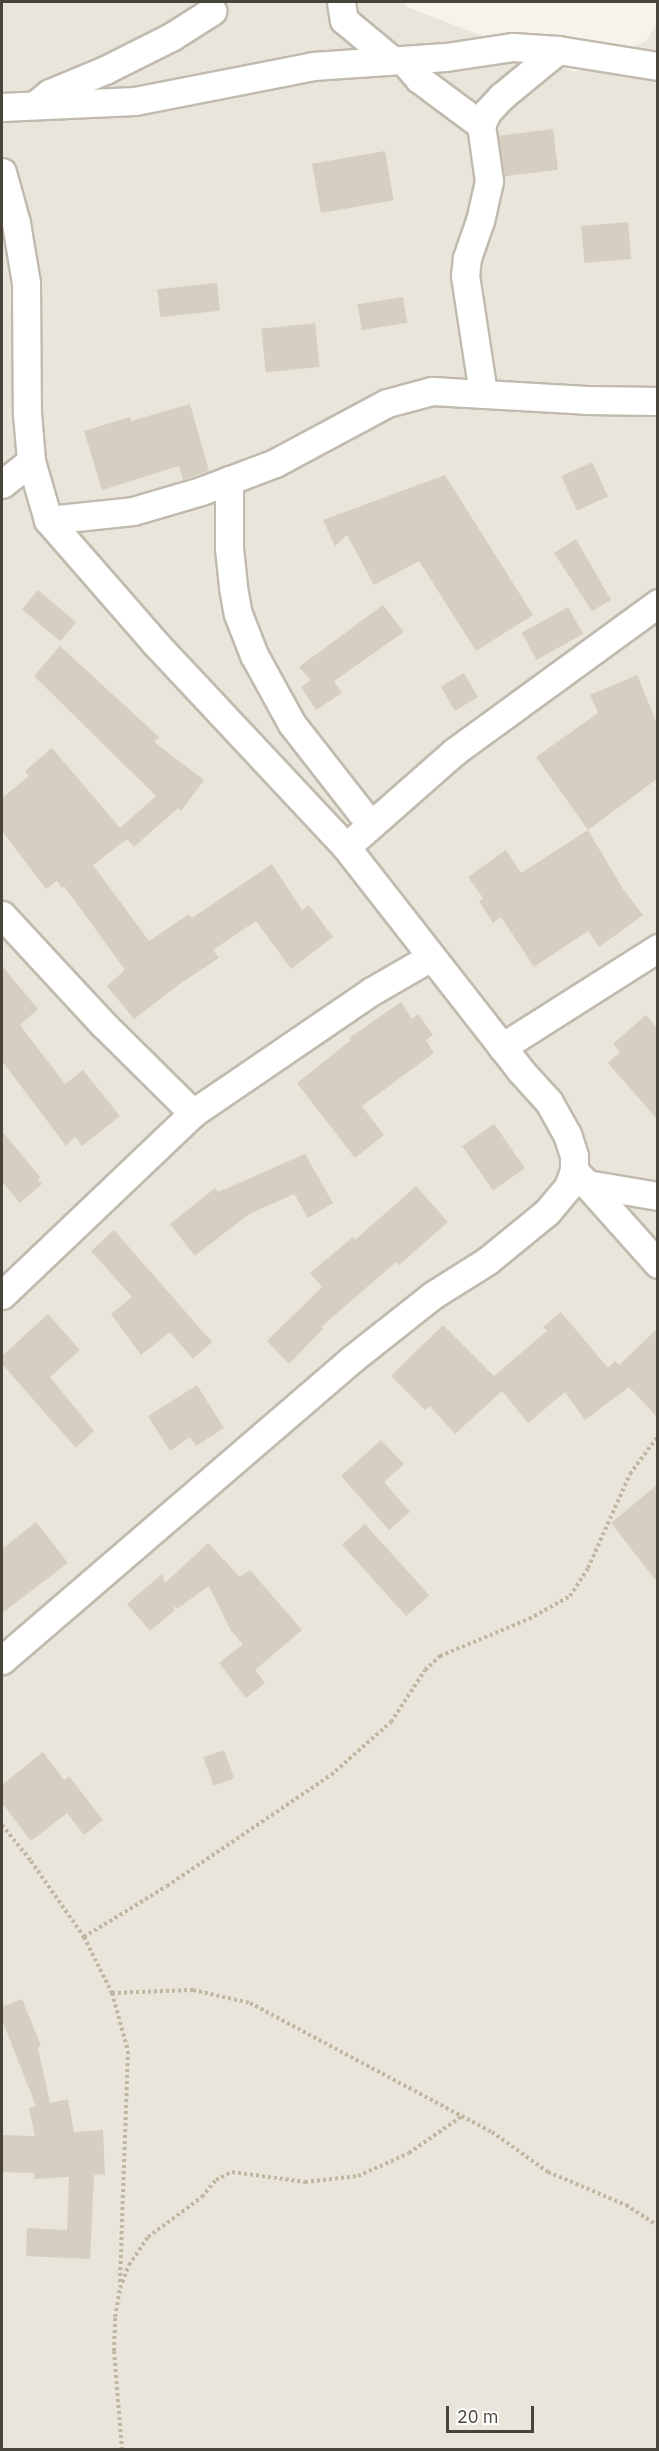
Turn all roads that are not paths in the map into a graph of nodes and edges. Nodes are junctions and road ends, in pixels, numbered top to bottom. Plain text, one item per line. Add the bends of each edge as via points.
1 (341, 2) edge
2 (212, 11) dead end
3 (558, 50) junction
4 (397, 60) junction
5 (657, 66) edge
6 (34, 105) junction
7 (2, 107) edge
8 (481, 125) junction
9 (2, 172) edge
10 (483, 393) junction
11 (657, 401) edge
12 (31, 461) junction
13 (229, 480) junction
14 (2, 484) edge
15 (48, 520) junction
16 (657, 603) edge
17 (371, 825) junction
18 (346, 847) junction
19 (2, 915) edge
20 (657, 948) edge
21 (431, 957) junction
22 (502, 1047) junction
23 (193, 1113) junction
24 (580, 1177) junction
25 (657, 1196) edge
26 (657, 1264) edge
27 (2, 1295) edge
28 (2, 1660) edge

1 - 4 street via 344,20
2 - 6 street via 171,37 50,93
3 - 4 street via 513,47
3 - 5 street
3 - 8 street via 502,96
4 - 6 street via 313,66 135,101
4 - 8 street
6 - 7 street
8 - 10 street via 489,181 465,276
9 - 12 street via 26,283
10 - 11 street
10 - 13 street via 432,391 387,403 275,463
12 - 14 street
12 - 15 street
13 - 15 street via 133,511
13 - 17 street via 233,587 238,614 254,655 292,724
15 - 18 street via 156,644
16 - 17 street via 454,752
17 - 18 street
18 - 21 street
19 - 23 street
20 - 22 street
21 - 22 street
21 - 23 street via 372,991
22 - 24 street via 549,1102 567,1134
23 - 27 street
24 - 25 street
24 - 26 street
24 - 28 street via 547,1212 487,1261 433,1295 352,1359

